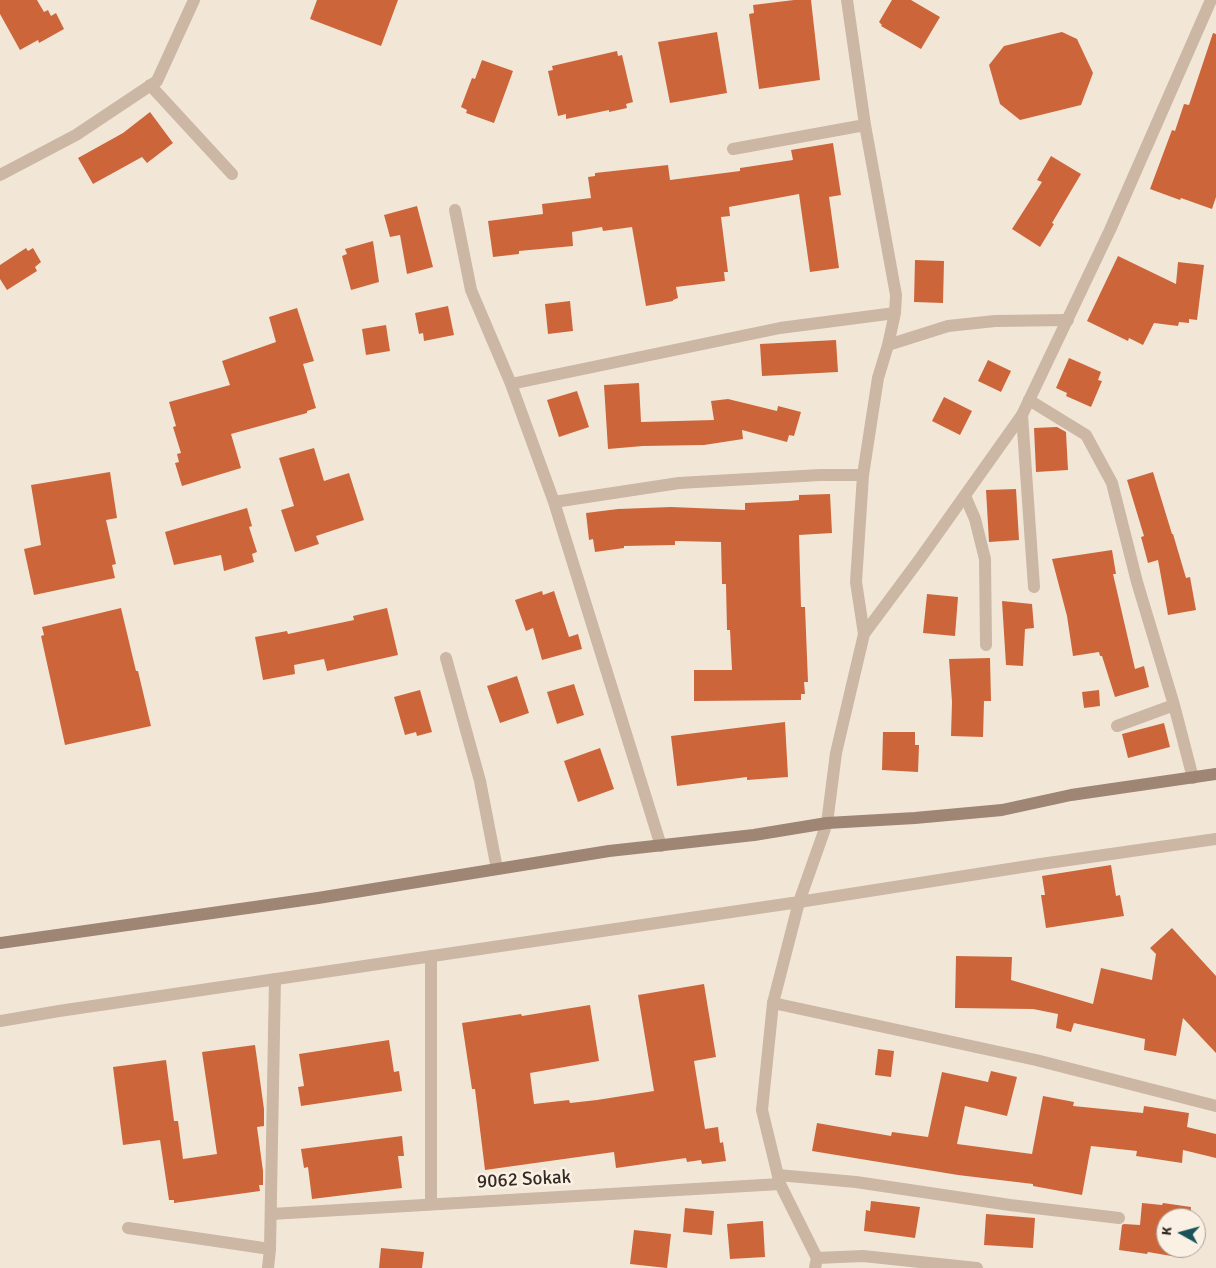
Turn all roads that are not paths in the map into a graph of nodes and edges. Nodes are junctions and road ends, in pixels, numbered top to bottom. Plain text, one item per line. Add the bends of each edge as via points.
1 (194, 0) edge
2 (847, 0) edge
3 (1211, 0) edge
4 (150, 85) junction
5 (865, 125) junction
6 (732, 150) dead end
7 (232, 174) dead end
8 (0, 175) edge
9 (455, 210) dead end
10 (894, 313) junction
11 (1068, 320) junction
12 (888, 345) junction
13 (511, 384) junction
14 (1029, 400) junction
15 (1022, 415) junction
16 (863, 475) junction
17 (964, 496) junction
18 (554, 502) junction
19 (1034, 587) dead end
20 (864, 634) junction
21 (986, 645) dead end
22 (446, 658) dead end
23 (1174, 705) junction
24 (1117, 726) dead end
25 (1216, 774) edge
26 (1193, 778) junction
27 (827, 823) junction
28 (1216, 839) edge
29 (661, 846) junction
30 (497, 869) junction
31 (799, 902) junction
32 (0, 943) edge
33 (431, 956) junction
34 (275, 979) junction
35 (773, 1003) junction
36 (0, 1021) edge
37 (1216, 1106) edge
38 (779, 1179) junction
39 (431, 1204) junction
40 (271, 1214) junction
41 (1119, 1218) dead end
42 (128, 1228) dead end
43 (270, 1248) junction
44 (816, 1263) edge
45 (268, 1268) edge
46 (977, 1268) edge

1 - 4 street via 156,81
2 - 5 street
3 - 11 street
4 - 7 street
4 - 8 street via 76,135
5 - 6 street
5 - 10 street via 896,295
9 - 13 street via 470,290
10 - 12 street
10 - 13 street via 780,328
11 - 12 street via 996,321 948,326
11 - 14 street
12 - 16 street via 878,378
13 - 18 street
14 - 15 street
14 - 23 street via 1086,435 1112,483 1137,582
15 - 17 street
15 - 19 street
16 - 18 street via 679,483
16 - 20 street via 856,582
17 - 20 street
17 - 21 street via 975,519 985,559
18 - 29 street
20 - 27 street via 836,753
22 - 30 street via 480,781
23 - 24 street
23 - 26 street
25 - 26 main road
26 - 27 main road via 1071,795 1002,810
27 - 29 main road
27 - 31 street
28 - 31 street
29 - 30 main road
30 - 32 main road
31 - 33 street
31 - 35 street
33 - 34 street
33 - 39 street
34 - 36 street
34 - 40 street
35 - 37 street via 1036,1060
35 - 38 street via 762,1110
38 - 39 street, 9062 Sokak
38 - 41 street, 9062 Sokak via 856,1182
38 - 44 street
39 - 40 street, 9062 Sokak
40 - 43 street
42 - 43 street
43 - 45 street
44 - 46 street via 863,1256

